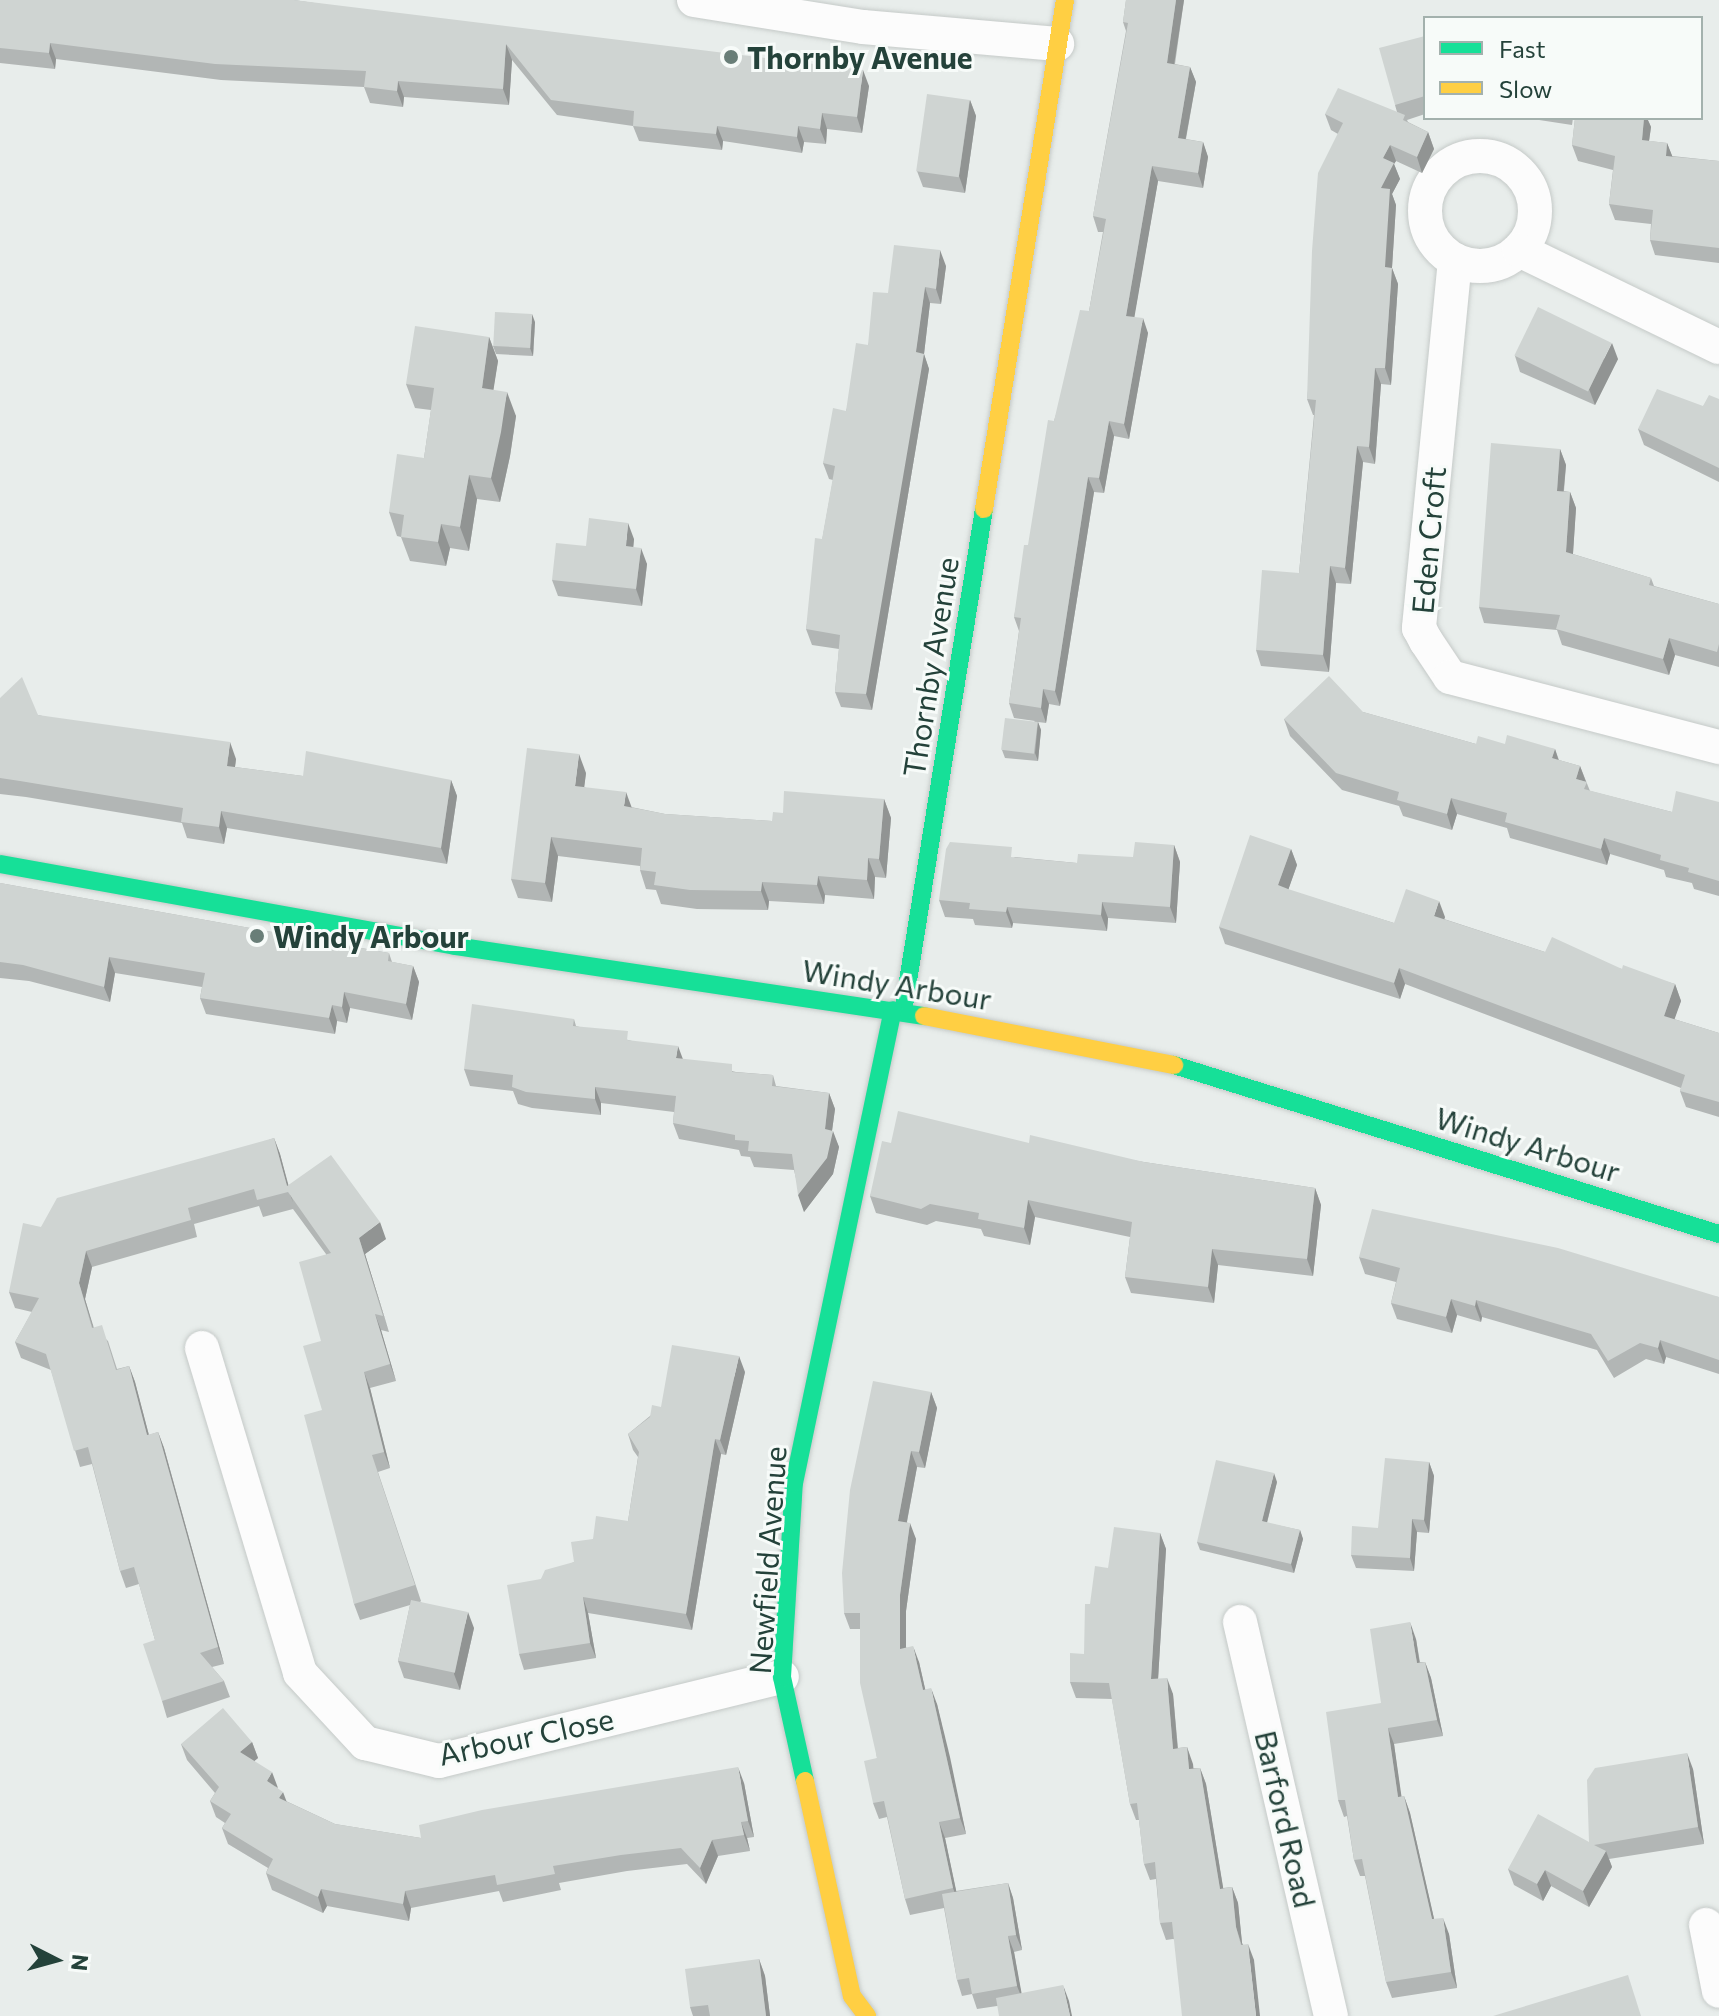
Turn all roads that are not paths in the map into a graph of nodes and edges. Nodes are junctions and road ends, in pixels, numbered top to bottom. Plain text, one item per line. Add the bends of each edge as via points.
1 (694, 0) edge
2 (1065, 0) edge
3 (1057, 44) junction
4 (1519, 250) junction
5 (1455, 260) junction
6 (1719, 347) edge
7 (1719, 747) edge
8 (0, 864) edge
9 (898, 1011) junction
10 (1719, 1234) edge
11 (202, 1348) dead end
12 (1240, 1622) dead end
13 (782, 1677) junction
14 (1706, 1925) dead end
15 (1719, 1991) edge
16 (867, 2016) edge
17 (1331, 2016) edge

1 - 3 street via 863,27
2 - 3 street, Thornby Avenue
3 - 9 street, Thornby Avenue
4 - 5 street via 1492,265
4 - 5 street via 1530,234 1532,195 1509,165 1478,156 1443,170 1427,195 1426,225 1434,242
4 - 6 street
5 - 7 street, Eden Croft via 1419,628 1426,641 1450,677
8 - 9 street, Windy Arbour via 455,946
9 - 10 street, Windy Arbour via 1182,1066
9 - 13 street, Newfield Avenue via 794,1483
11 - 13 street, Arbour Close via 300,1673 365,1743 439,1761
12 - 17 street, Barford Road
13 - 16 street, Newfield Avenue via 852,1996
14 - 15 street

